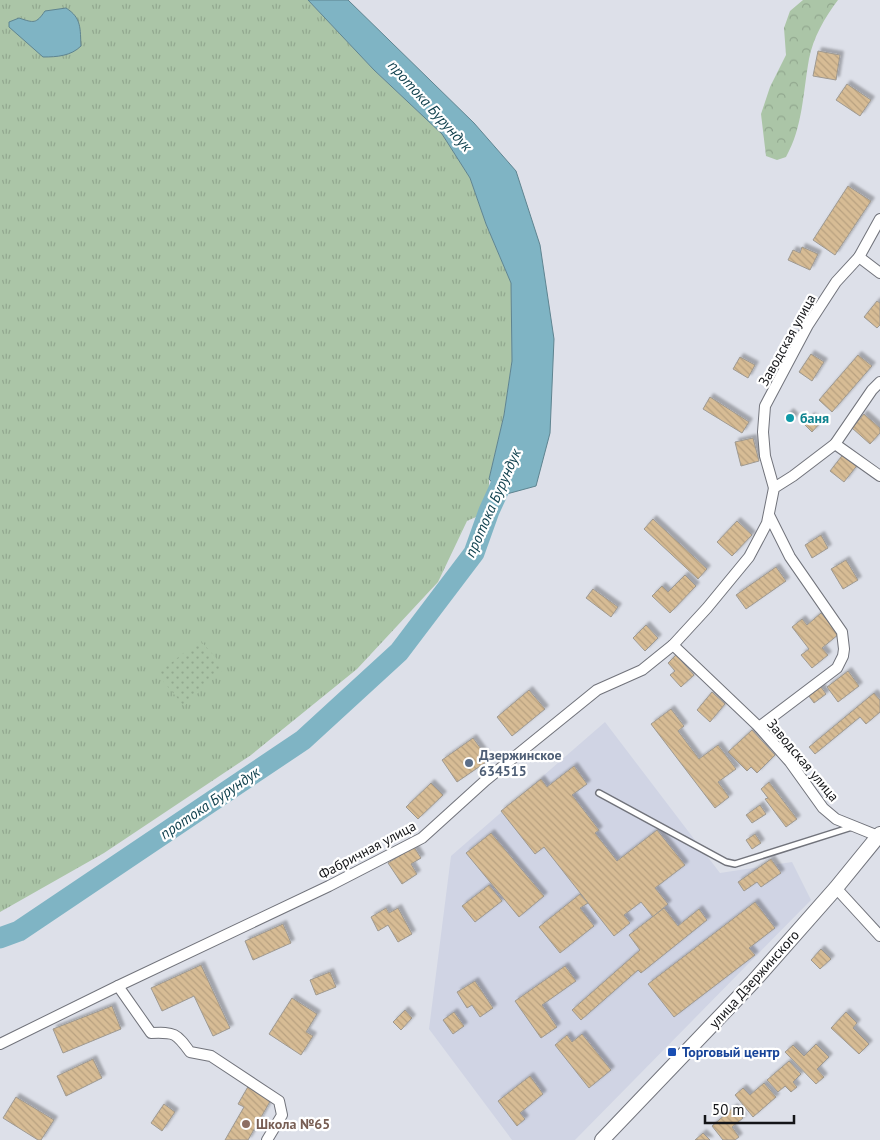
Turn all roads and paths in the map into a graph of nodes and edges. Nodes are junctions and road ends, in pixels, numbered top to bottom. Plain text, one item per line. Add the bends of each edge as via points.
1 (880, 220) edge
2 (859, 257) junction
3 (880, 272) edge
4 (880, 382) edge
5 (834, 444) junction
6 (880, 476) edge
7 (774, 488) junction
8 (769, 515) junction
9 (673, 645) junction
10 (597, 690) joint
11 (759, 727) junction
12 (599, 793) dead end
13 (852, 827) junction
14 (879, 835) edge
15 (836, 888) junction
16 (880, 936) edge
17 (118, 986) junction
18 (0, 1044) edge
19 (267, 1140) edge
20 (602, 1140) edge

1 - 2 street, Заводская улица
2 - 3 street
2 - 7 street, Заводская улица via 836,282 808,324 765,406 763,432
4 - 5 street
5 - 6 street
5 - 7 street
7 - 8 street, Заводская улица
8 - 9 street, Заводская улица via 749,557
8 - 11 street via 790,557 842,632 844,649 837,668
9 - 10 street, Заводская улица via 642,670
9 - 11 street, Заводская улица
10 - 17 street, Фабричная улица via 486,780 422,838
11 - 13 street, Заводская улица via 790,762 823,808
12 - 13 lane via 735,864
13 - 14 street, Заводская улица
14 - 15 street, улица Дзержинского
15 - 16 street
15 - 20 street, улица Дзержинского via 753,982
17 - 18 street, Фабричная улица
17 - 19 street via 151,1033 169,1032 180,1038 190,1052 211,1056 279,1102 282,1115

